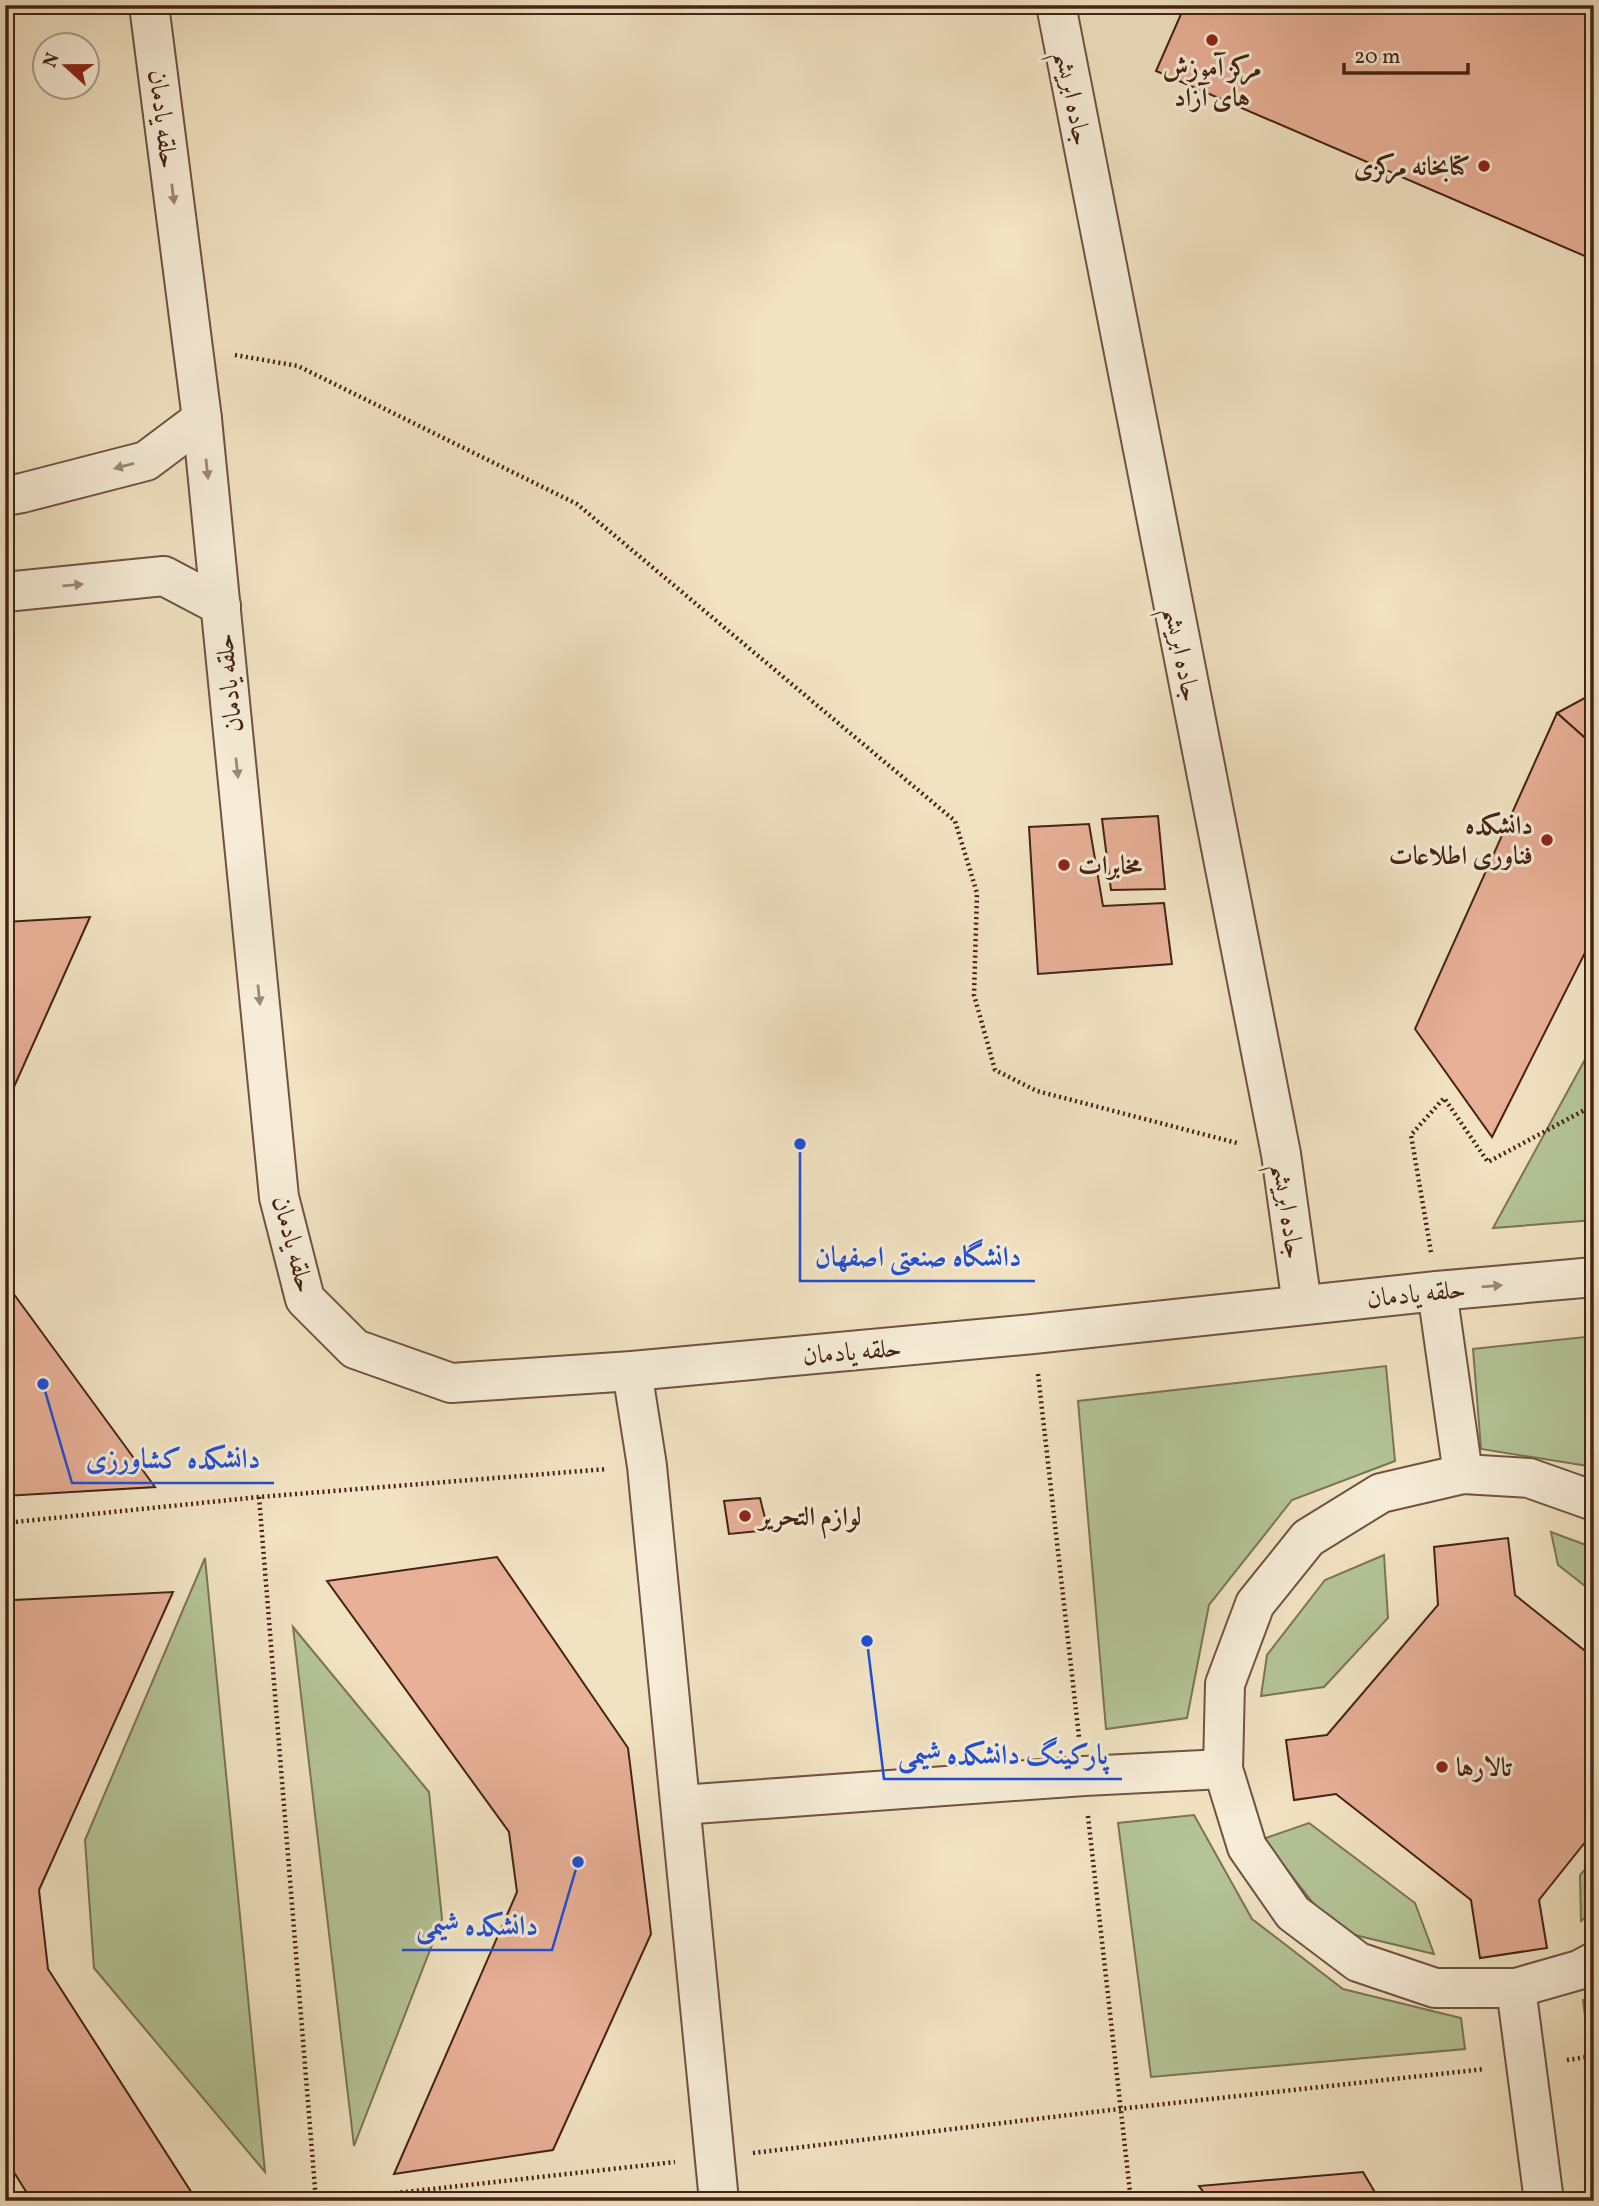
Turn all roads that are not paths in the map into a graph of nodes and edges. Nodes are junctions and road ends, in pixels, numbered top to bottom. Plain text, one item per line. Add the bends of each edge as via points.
1 (149, 5) edge
2 (1056, 5) edge
3 (202, 419) junction
4 (5, 496) edge
5 (5, 592) edge
6 (221, 606) junction
7 (1594, 1277) edge
8 (1437, 1291) junction
9 (1302, 1304) junction
10 (632, 1371) junction
11 (1463, 1474) junction
12 (1594, 1501) edge
13 (1223, 1769) junction
14 (681, 1805) junction
15 (1594, 1962) edge
16 (1516, 1988) junction
17 (719, 2201) edge
18 (1544, 2201) edge

1 -> 3 street, حلقه یادمان
2 - 9 street, جاده ابریشم via 1280,1154
3 -> 4 street via 146,461
3 -> 6 street, حلقه یادمان
5 -> 6 street via 164,576
6 -> 10 street, حلقه یادمان via 279,1197 305,1299 355,1349 451,1383
8 -> 7 street, حلقه یادمان
8 - 9 street, حلقه یادمان
8 - 11 street
9 - 10 street, حلقه یادمان
10 - 14 street via 647,1466
11 - 12 street via 1529,1478
11 - 13 street via 1381,1493 1308,1538 1255,1604 1225,1684
13 - 14 street
13 - 16 street via 1247,1847 1304,1922 1358,1962 1435,1987
14 - 17 street
15 - 16 street
16 - 18 street

